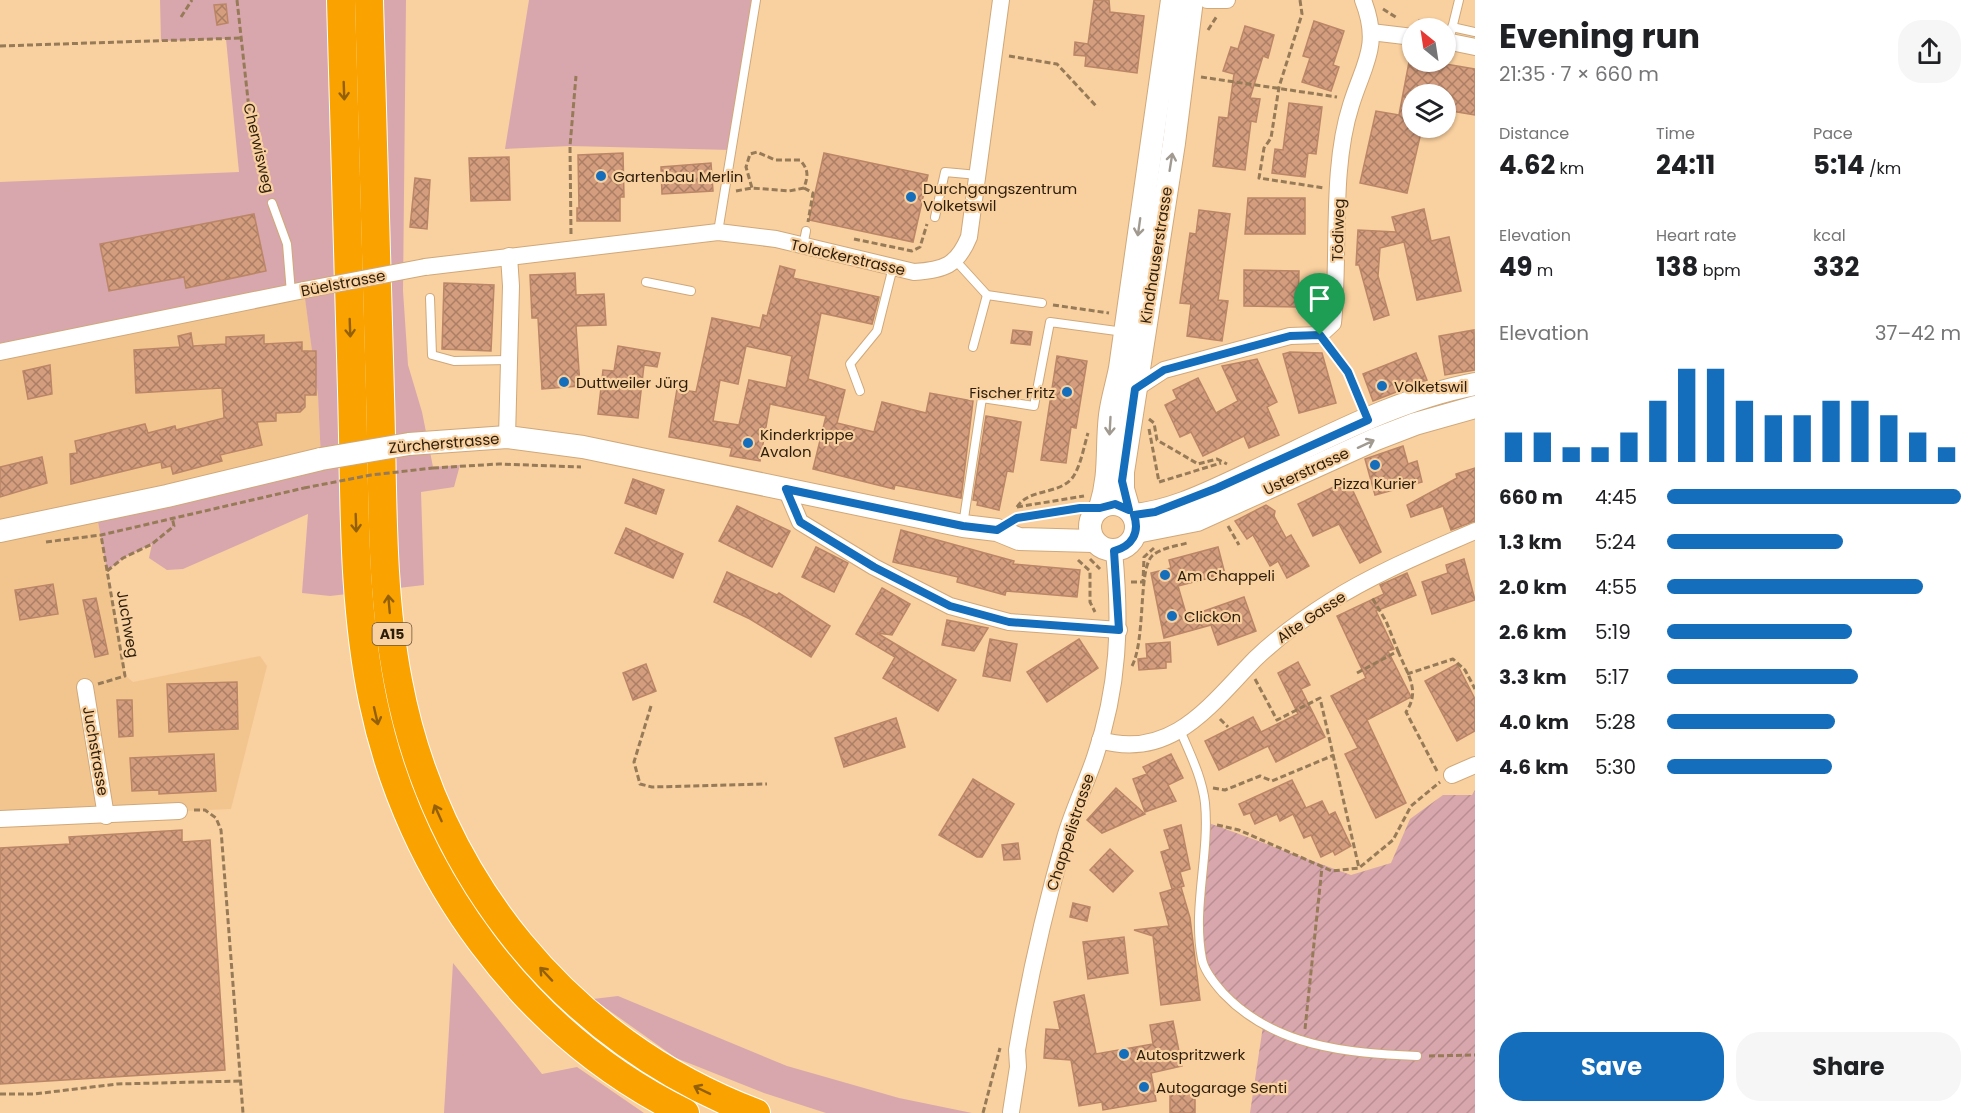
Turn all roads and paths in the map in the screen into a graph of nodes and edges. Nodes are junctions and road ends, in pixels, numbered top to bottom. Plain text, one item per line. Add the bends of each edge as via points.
1 (192, 0) edge
2 (237, 0) edge
3 (341, 0) edge
4 (369, 0) edge
5 (756, 0) edge
6 (1001, 0) edge
7 (1172, 0) edge
8 (1192, 0) edge
9 (1207, 0) edge
10 (1227, 0) edge
11 (1300, 0) edge
12 (1363, 0) edge
13 (1459, 0) edge
14 (1381, 7) dead end
15 (181, 17) dead end
16 (1402, 18) edge
17 (1454, 18) edge
18 (1402, 30) edge
19 (1371, 32) junction
20 (1475, 32) edge
21 (1456, 35) edge
22 (241, 38) junction
23 (1456, 39) edge
24 (0, 46) edge
25 (1475, 47) edge
26 (996, 54) junction
27 (576, 76) dead end
28 (1203, 77) dead end
29 (1279, 87) junction
30 (1353, 99) junction
31 (1097, 107) dead end
32 (978, 175) junction
33 (725, 188) junction
34 (752, 188) junction
35 (804, 188) junction
36 (1340, 190) junction
37 (272, 203) joint
38 (935, 217) joint
39 (718, 232) junction
40 (804, 239) junction
41 (854, 239) dead end
42 (572, 248) junction
43 (509, 256) junction
44 (956, 261) junction
45 (893, 267) junction
46 (646, 282) dead end
47 (298, 291) junction
48 (692, 291) dead end
49 (987, 295) junction
50 (430, 298) dead end
51 (1042, 303) joint
52 (1126, 330) junction
53 (1320, 335) junction
54 (973, 347) dead end
55 (0, 352) edge
56 (509, 360) junction
57 (1164, 370) junction
58 (1475, 384) edge
59 (1135, 389) junction
60 (860, 391) dead end
61 (1475, 406) edge
62 (1149, 419) dead end
63 (1368, 420) junction
64 (1095, 429) dead end
65 (507, 437) junction
66 (1221, 462) junction
67 (1230, 464) dead end
68 (588, 468) dead end
69 (1159, 482) dead end
70 (786, 489) junction
71 (172, 518) junction
72 (1133, 519) junction
73 (1090, 523) junction
74 (963, 526) junction
75 (997, 530) junction
76 (0, 531) edge
77 (1475, 531) edge
78 (101, 535) junction
79 (1234, 535) dead end
80 (1194, 540) dead end
81 (45, 542) dead end
82 (1239, 545) dead end
83 (1114, 551) junction
84 (1148, 551) dead end
85 (1071, 560) dead end
86 (107, 571) junction
87 (1104, 574) dead end
88 (1143, 582) junction
89 (1364, 584) junction
90 (1112, 629) junction
91 (1398, 651) junction
92 (1249, 667) junction
93 (1116, 673) junction
94 (1357, 673) dead end
95 (1407, 674) junction
96 (85, 687) joint
97 (1475, 689) edge
98 (651, 706) dead end
99 (1180, 730) junction
100 (1100, 740) junction
101 (1334, 755) junction
102 (1475, 765) edge
103 (1452, 775) dead end
104 (767, 784) dead end
105 (1202, 788) junction
106 (179, 811) joint
107 (106, 816) junction
108 (0, 819) edge
109 (1206, 822) junction
110 (1322, 867) junction
111 (1359, 868) junction
112 (1304, 1042) junction
113 (1475, 1054) edge
114 (1417, 1056) joint
115 (240, 1081) junction
116 (0, 1094) edge
117 (1011, 1112) edge
118 (243, 1113) edge
119 (685, 1113) edge
120 (756, 1113) edge

1 - 15 path
2 - 22 path, Cherwisweg
3 -> 119 highway, A15 via 360,597 373,699 392,773 414,830 445,888 466,922 511,978 591,1053
120 -> 4 highway, A15 via 694,1086 643,1056 599,1024 548,976 504,926 476,884 445,828 417,759 397,677 387,575
5 - 33 lane
6 - 26 street
7 -> 52 main road, Kindhauserstrasse
52 -> 8 main road, Kindhauserstrasse via 1174,143
9 - 10 street
11 - 29 path via 1302,14
12 - 19 street, Tödiweg
13 - 17 lane
14 - 16 path
18 - 19 street
19 - 30 street, Tödiweg via 1369,62
20 - 21 lane
22 - 24 path
22 - 37 path, Cherwisweg via 250,118
23 - 25 street
26 - 31 path via 1057,64
26 - 32 street
27 - 42 path via 570,146
28 - 29 path
29 - 30 path
29 - 36 path via 1271,138 1264,148 1259,178
30 - 36 street, Tödiweg via 1343,138
32 - 38 lane via 945,172
32 - 44 street via 969,237
33 - 34 path
33 - 39 lane
34 - 35 path
34 - 35 path via 746,159 757,152 775,159 800,160 808,177
35 - 40 path via 813,193
36 - 53 street, Tödiweg via 1333,323
37 - 47 lane, Cherwisweg
38 - 41 path via 929,216 920,247 912,251
39 - 40 street, Tolackerstrasse
39 - 42 street, Tolackerstrasse
40 - 45 street, Tolackerstrasse
42 - 43 street, Tolackerstrasse
43 - 47 street, Büelstrasse, bridge
43 - 56 street
44 - 45 street, Tolackerstrasse via 936,271 914,272
44 - 49 lane
45 - 60 lane via 877,331 850,364
46 - 48 lane
47 - 55 street, Büelstrasse
49 - 51 lane
49 - 54 lane
50 - 56 lane via 432,355 454,361
51 - 52 path
52 - 57 street
52 - 59 main road, Kindhauserstrasse
52 -> 73 main road, Kindhauserstrasse via 1110,413 1106,487
52 - 74 lane via 1050,322 1034,406 982,399
53 - 57 street via 1290,336
53 - 63 path via 1348,372
56 - 65 street
57 - 59 street
58 - 63 main road, Usterstrasse via 1422,398
59 - 72 main road, Kindhauserstrasse via 1122,481
72 -> 61 main road, Usterstrasse via 1197,520 1376,439
62 - 66 path via 1154,423 1157,440 1198,464 1217,459
63 - 72 main road, Usterstrasse via 1217,488
64 - 73 path via 1089,432 1073,477 1023,498 1017,507
65 - 70 main road, Zürcherstrasse via 615,452
65 - 76 main road, Zürcherstrasse, bridge via 409,444 321,459
66 - 67 path
66 - 69 path
68 - 71 path, Zürcherstrasse, bridge via 499,464 371,475
70 - 74 main road, Zürcherstrasse
70 - 90 street via 800,522 933,599 1009,622
71 - 78 path, Zürcherstrasse
71 - 86 path via 174,526 152,544
72 - 73 main road via 1115,504
72 - 83 main road via 1128,545
73 - 75 main road, Zürcherstrasse via 1020,525
73 - 75 path via 1080,508 1017,518
73 - 83 main road via 1099,546
73 - 87 path
74 - 75 main road, Zürcherstrasse
77 - 89 street, Alte Gasse
78 - 81 path, Zürcherstrasse
78 - 86 path, Juchweg
79 - 82 path
80 - 88 path via 1154,554
83 - 90 street, Chappelistrasse
84 - 88 path
85 - 90 path via 1080,561 1090,571 1090,602
86 - 96 path, Juchweg via 125,676
88 - 93 path via 1141,637 1136,658 1126,676
89 - 91 path
89 - 92 street, Alte Gasse via 1332,600 1281,635
90 - 93 street, Chappelistrasse
91 - 94 path
91 - 95 path
92 - 99 street, Alte Gasse via 1210,709
92 - 101 path via 1277,720 1320,698
93 - 100 street, Chappelistrasse
95 - 97 path via 1453,659 1465,670
95 - 111 path via 1415,693 1406,712 1443,781 1411,806 1393,840
96 - 107 street, Juchstrasse
98 - 104 path via 634,762 640,784
99 - 100 street, Alte Gasse via 1134,747
99 - 105 lane
100 - 117 street, Chappelistrasse via 1066,834 1041,925 1017,1050
101 - 105 path via 1272,782 1260,776 1225,790
101 - 111 path
102 - 103 street
105 - 109 lane
106 - 107 street, Juchstrasse
106 - 115 path via 205,810 216,818 221,830
107 - 108 street, Juchstrasse
109 - 110 path via 1239,830
109 - 112 lane via 1199,935 1202,962 1215,985 1238,1009 1264,1026
110 - 111 path via 1332,871
110 - 112 path
112 - 114 lane via 1355,1053
113 - 114 path
115 - 116 path via 117,1084
115 - 118 path

